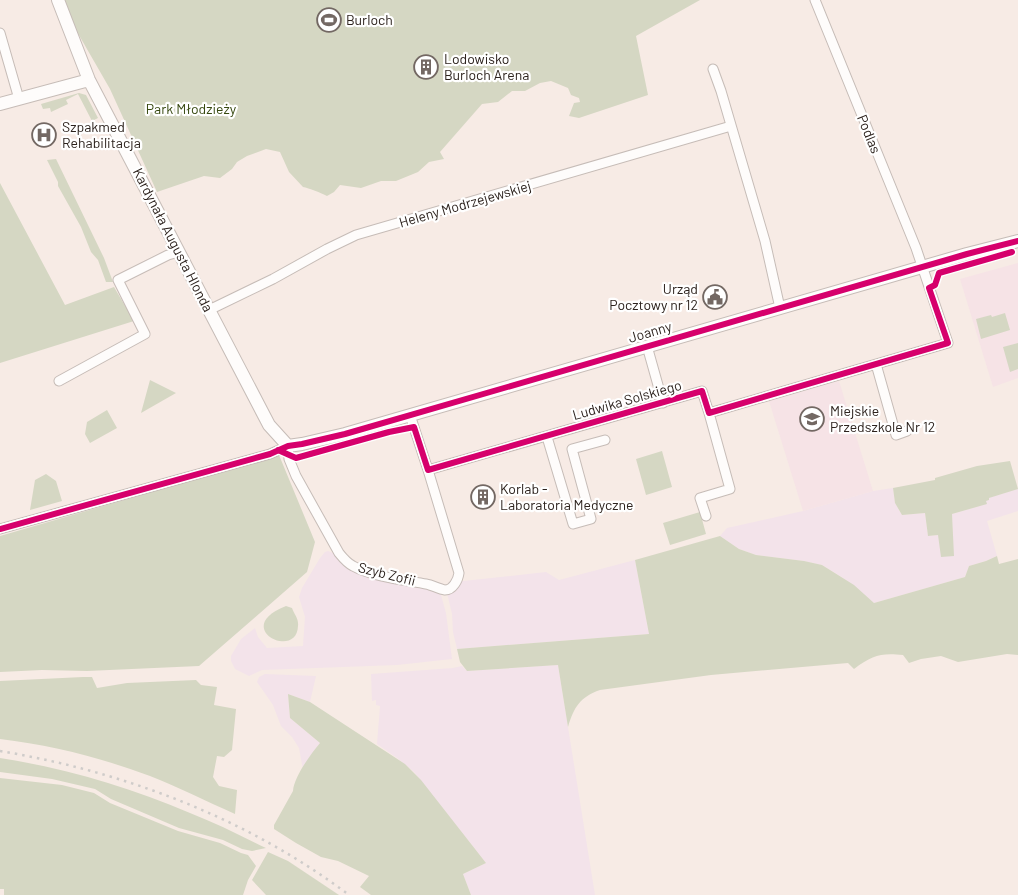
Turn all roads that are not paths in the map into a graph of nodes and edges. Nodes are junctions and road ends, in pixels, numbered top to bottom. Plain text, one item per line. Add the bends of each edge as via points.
1 (58, 0) edge
2 (814, 0) edge
3 (0, 32) edge
4 (713, 69) dead end
5 (89, 80) junction
6 (19, 99) junction
7 (0, 104) edge
8 (731, 126) junction
9 (1018, 241) edge
10 (179, 252) junction
11 (923, 267) junction
12 (780, 308) junction
13 (210, 310) junction
14 (647, 346) junction
15 (876, 364) junction
16 (59, 381) dead end
17 (663, 403) junction
18 (709, 413) junction
19 (410, 415) junction
20 (907, 431) dead end
21 (547, 437) junction
22 (605, 440) dead end
23 (288, 446) junction
24 (428, 470) junction
25 (706, 516) dead end
26 (0, 528) edge

1 - 5 street, Kardynała Augusta Hlonda
2 - 11 street, Podlas
3 - 6 street
4 - 8 street
5 - 6 street
5 - 10 street, Kardynała Augusta Hlonda
6 - 7 street
8 - 12 street via 765,241
8 - 13 street, Heleny Modrzejewskiej via 356,235
9 - 11 street, Joanny
10 - 13 street, Kardynała Augusta Hlonda
10 - 16 street via 118,280 145,334
11 - 12 street, Joanny
11 - 15 street via 948,343
12 - 14 street, Joanny
13 - 23 street, Kardynała Augusta Hlonda via 269,425
14 - 17 street
14 - 19 street, Joanny
15 - 18 street
15 - 20 street via 896,436
17 - 18 street, Ludwika Solskiego via 702,392
17 - 21 street, Ludwika Solskiego
18 - 25 street via 730,489 700,498
19 - 23 street, Joanny
19 - 24 street
21 - 22 street via 573,524 591,519 572,449
21 - 24 street, Ludwika Solskiego
23 - 24 street, Szyb Zofii via 296,476 345,561 353,567 377,574 445,590 454,586 459,573
23 - 26 street via 270,454

